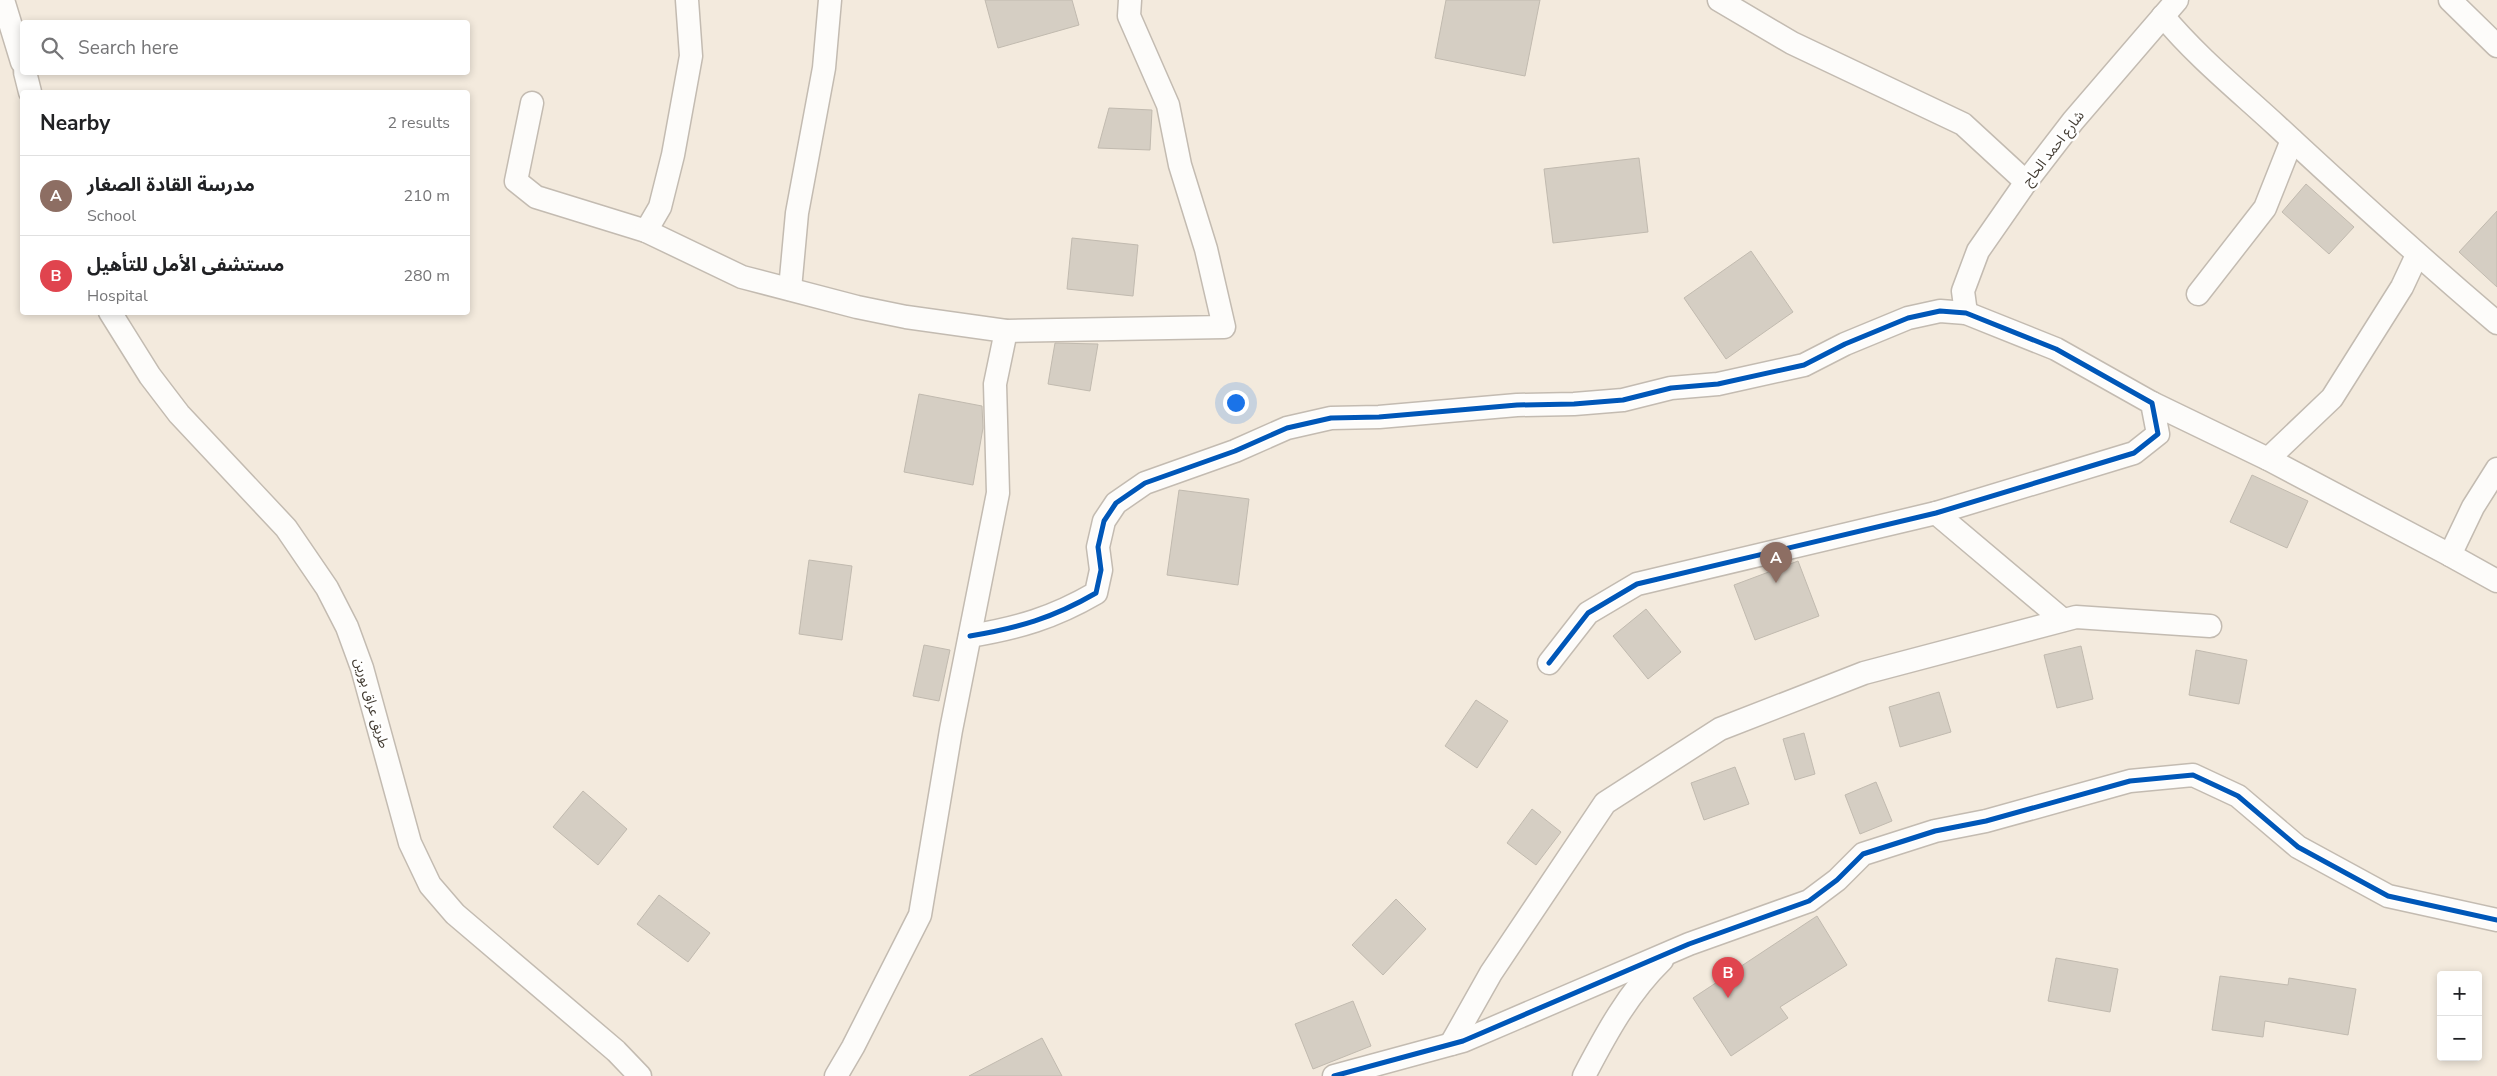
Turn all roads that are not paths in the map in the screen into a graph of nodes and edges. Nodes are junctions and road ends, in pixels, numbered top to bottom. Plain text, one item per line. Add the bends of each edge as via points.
1 (3, 0) edge
2 (687, 0) edge
3 (830, 0) edge
4 (1130, 0) edge
5 (1719, 0) edge
6 (2450, 0) edge
7 (2170, 8) edge
8 (2497, 46) edge
9 (20, 55) edge
10 (26, 75) edge
11 (30, 90) edge
12 (532, 102) dead end
13 (2292, 140) junction
14 (2026, 182) junction
15 (646, 231) junction
16 (2417, 255) junction
17 (790, 289) junction
18 (2198, 294) dead end
19 (1966, 313) junction
20 (112, 315) edge
21 (2497, 323) edge
22 (1006, 331) junction
23 (2152, 403) junction
24 (2268, 458) junction
25 (2497, 469) edge
26 (1936, 513) junction
27 (2450, 555) junction
28 (2497, 580) edge
29 (2063, 620) junction
30 (2210, 626) dead end
31 (970, 636) junction
32 (1549, 662) dead end
33 (2497, 920) edge
34 (1670, 952) junction
35 (1451, 1044) junction
36 (640, 1076) edge
37 (836, 1076) edge
38 (1334, 1076) edge
39 (1584, 1076) edge

1 - 9 street
2 - 15 street via 691,56 660,207
3 - 17 street via 824,68 797,212
4 - 22 street via 1129,16 1168,105 1180,165 1206,249 1224,327
5 - 14 street via 1792,43 1963,124
6 - 8 street
7 - 13 street via 2179,36
7 - 14 street, شارع احمد الحاج via 2073,121
10 - 11 street
12 - 15 street via 516,181 536,197
13 - 16 street
13 - 18 street via 2265,208
14 - 19 street, شارع احمد الحاج via 1978,251 1963,291
15 - 17 street via 742,277
16 - 21 street
16 - 24 street via 2402,287 2332,398
17 - 22 street via 906,317
19 - 23 street via 2056,348
19 - 31 street via 1940,311 1908,318 1804,365 1718,384 1672,388 1623,400 1331,418 1287,428 1235,451 1145,483 1116,503 1104,521 1098,547 1101,570 1096,593 1037,621
20 - 36 street, طريق عراق بورين via 165,395 206,445 286,528 334,601 365,675 410,843 430,885 455,914 616,1051
22 - 31 street via 995,384 998,493
23 - 24 street
23 - 26 street via 2158,434 2134,453
24 - 27 street
25 - 27 street
26 - 29 street
26 - 32 street via 1636,584 1588,613
27 - 28 street
29 - 30 street via 2076,617
29 - 35 street via 1864,673 1720,729 1604,803 1492,973
31 - 37 street via 920,915
33 - 34 street via 2388,896 2298,846 2238,796 2193,775 2130,781 1863,854 1809,902
34 - 35 street
34 - 39 street via 1642,979
35 - 38 street

